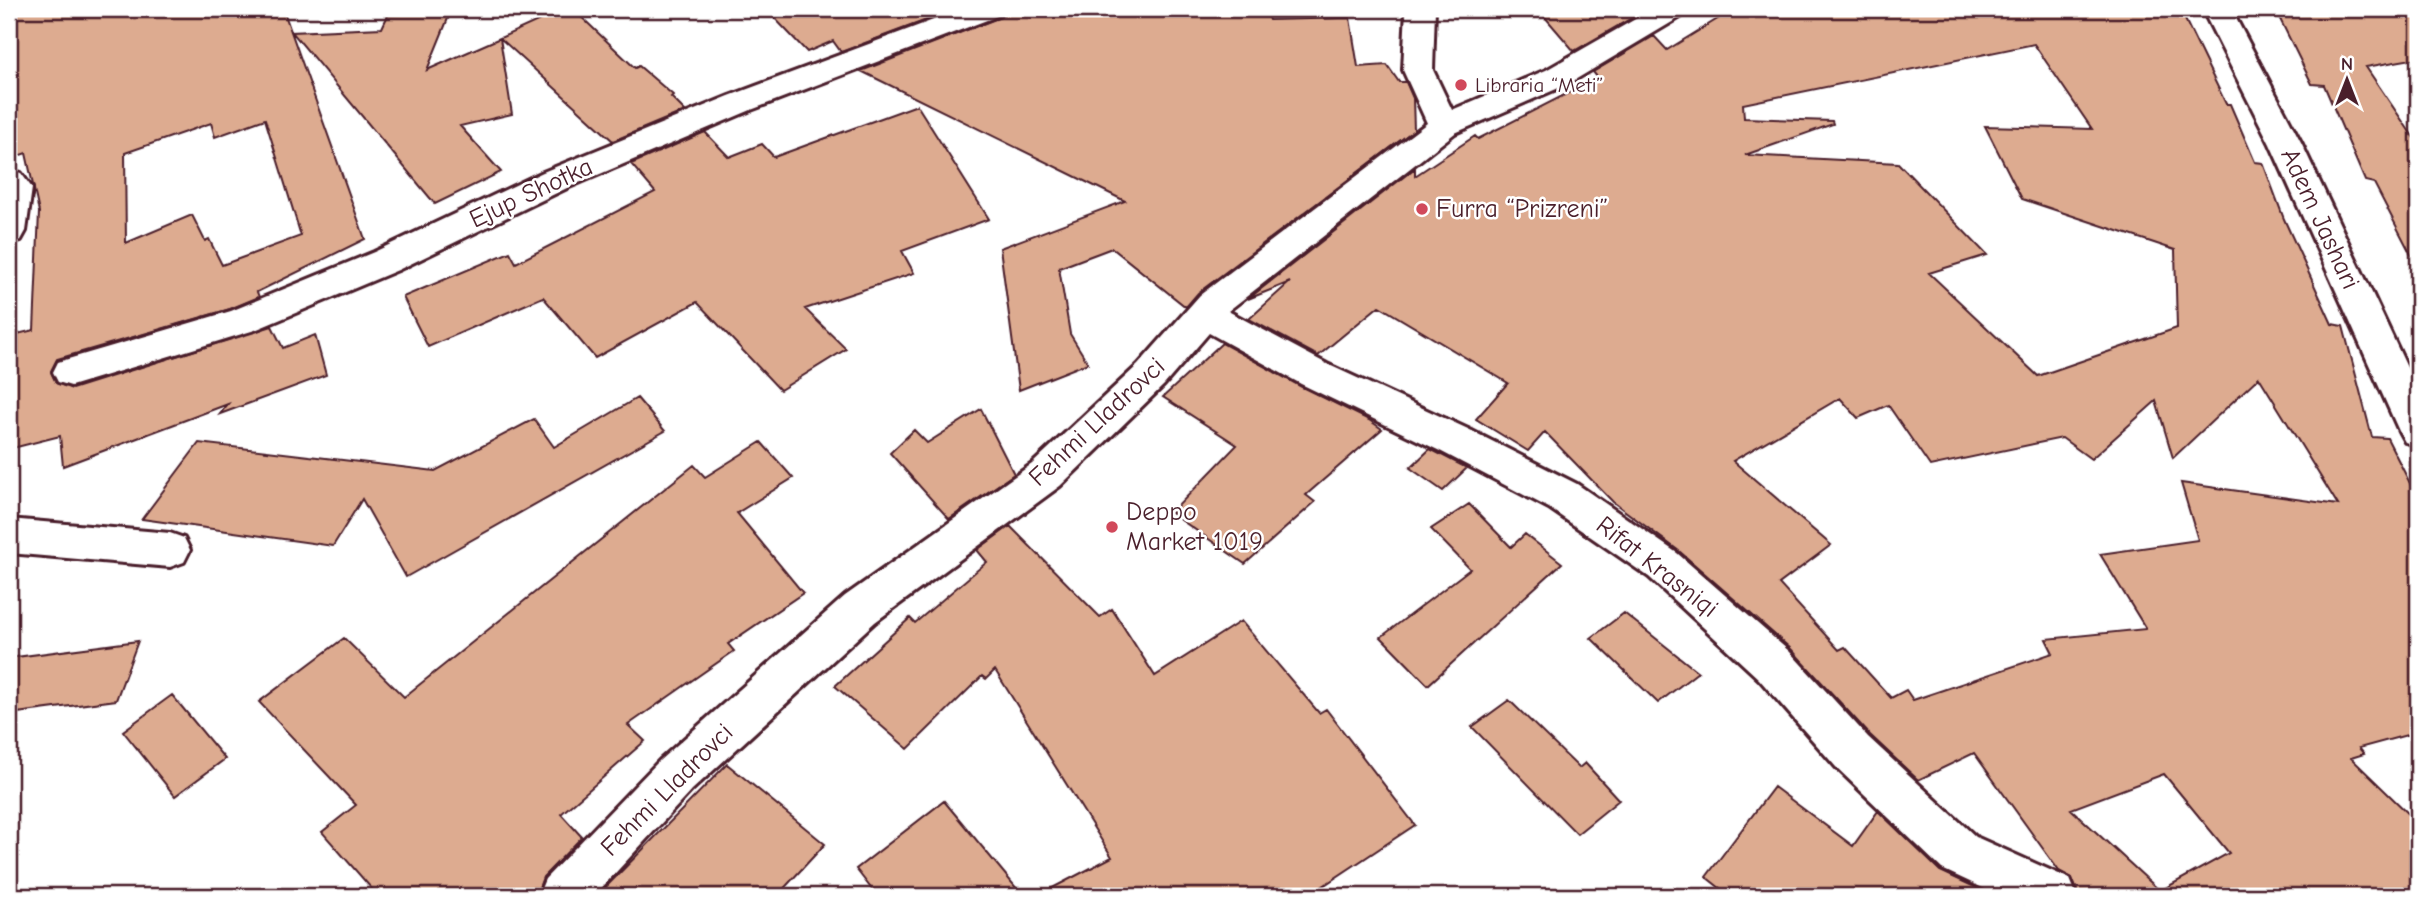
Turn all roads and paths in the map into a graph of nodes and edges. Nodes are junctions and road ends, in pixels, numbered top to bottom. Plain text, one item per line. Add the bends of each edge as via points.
1 (990, 9) edge
2 (1420, 9) edge
3 (1674, 9) edge
4 (2217, 9) edge
5 (1444, 126) junction
6 (9, 181) edge
7 (9, 231) edge
8 (1204, 314) junction
9 (71, 372) dead end
10 (2418, 431) edge
11 (9, 536) edge
12 (170, 550) dead end
13 (562, 896) edge
14 (2053, 896) edge

1 - 9 street, Ejup Shotka via 740,103 555,180 386,261 242,321
2 - 5 street via 1418,70
3 - 5 street, Fehmi Lladrovci via 1557,77
4 - 10 street, Adem Jashari via 2286,144
5 - 8 street, Fehmi Lladrovci
6 - 7 street via 16,187
8 - 13 street, Fehmi Lladrovci via 1151,375 1046,475 860,609 676,775
8 - 14 street, Rifat Krasniqi via 1314,374 1563,496 1663,565 1774,664 1852,752 1959,853
11 - 12 street

